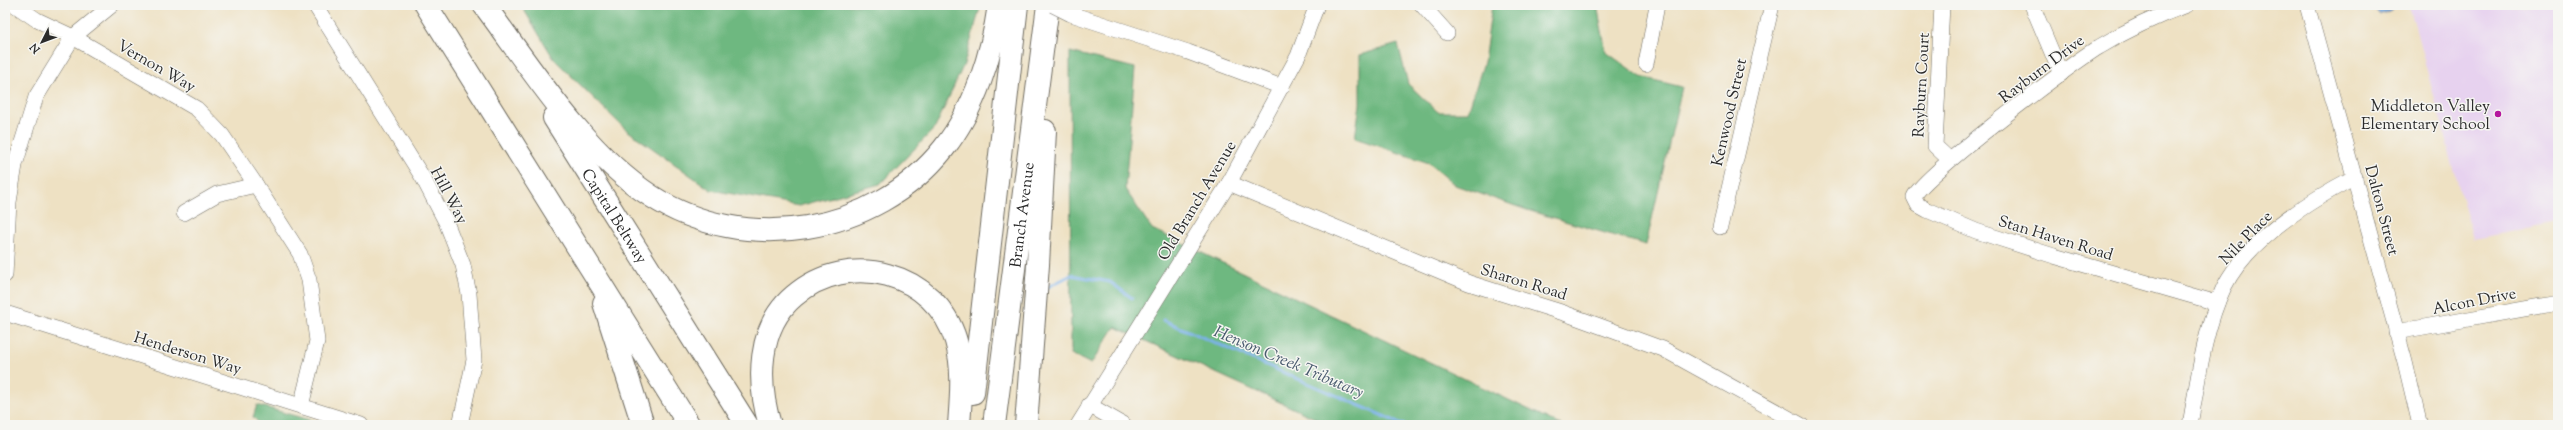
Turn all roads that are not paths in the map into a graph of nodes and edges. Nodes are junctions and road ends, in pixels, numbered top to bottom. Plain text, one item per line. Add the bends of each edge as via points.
1 (15, 5) edge
2 (112, 5) edge
3 (315, 5) edge
4 (426, 5) edge
5 (484, 5) edge
6 (999, 5) edge
7 (1017, 5) edge
8 (1048, 5) edge
9 (1317, 5) edge
10 (1422, 5) edge
11 (1657, 5) edge
12 (1772, 5) edge
13 (1942, 5) edge
14 (2032, 5) edge
15 (2187, 5) edge
16 (2307, 5) edge
17 (1060, 8) edge
18 (1447, 33) dead end
19 (73, 36) junction
20 (1646, 64) dead end
21 (2061, 74) junction
22 (1282, 87) junction
23 (1950, 160) junction
24 (2355, 177) junction
25 (1928, 180) joint
26 (1229, 183) junction
27 (256, 185) junction
28 (184, 214) dead end
29 (1720, 227) dead end
30 (5, 275) edge
31 (597, 279) junction
32 (2217, 303) junction
33 (2558, 303) edge
34 (5, 313) edge
35 (2396, 332) junction
36 (1089, 405) junction
37 (301, 406) junction
38 (361, 425) edge
39 (460, 425) edge
40 (643, 425) edge
41 (689, 425) edge
42 (747, 425) edge
43 (770, 425) edge
44 (959, 425) edge
45 (969, 425) edge
46 (994, 425) edge
47 (1026, 425) edge
48 (1078, 425) edge
49 (1124, 425) edge
50 (1801, 425) edge
51 (2190, 425) edge
52 (2420, 425) edge

1 - 19 street, Vernon Way via 37,20
2 - 19 street
3 - 39 street, Hill Way via 423,178 446,222 463,265 469,294 474,360
4 - 31 highway
5 - 6 highway via 578,129 631,182 652,197 695,218 731,227 764,231 811,227 860,213 907,185 928,166 944,148 969,107 988,55
5 - 42 highway, Capital Beltway
7 - 45 highway, Branch Avenue
8 - 46 highway, Branch Avenue
9 - 22 street, Old Branch Avenue via 1298,56
10 - 18 street
11 - 20 street
12 - 29 street, Kenwood Street
13 - 23 street, Rayburn Court via 1935,146
14 - 21 street
15 - 21 street, Rayburn Drive via 2146,22 2098,47
16 - 24 street, Dalton Street
17 - 22 street
17 - 47 highway via 1044,139
19 - 27 street, Vernon Way via 197,109 222,135
19 - 30 street via 36,97 25,130 9,202
21 - 23 street, Rayburn Drive
22 - 26 street, Old Branch Avenue
23 - 25 street, Rayburn Drive
24 - 32 street, Nile Place via 2306,206 2267,235 2231,277
24 - 35 street, Dalton Street
25 - 32 street, Stan Haven Road via 1918,189 1914,197 1916,202 1954,223 2054,256
26 - 36 street, Old Branch Avenue
26 - 50 street, Sharon Road via 1469,283 1564,313 1663,349
27 - 28 street via 217,194
27 - 37 street, Vernon Way via 300,254 309,280 317,341
31 - 40 highway
31 - 41 highway
32 - 51 street, Nile Place via 2200,368
33 - 35 street, Alcon Drive
34 - 37 street, Henderson Way
35 - 52 street, Dalton Street
36 - 48 street, Old Branch Avenue
36 - 49 street
37 - 38 street, Henderson Way
43 - 44 highway via 762,384 762,366 766,341 773,324 794,296 808,286 824,278 861,270 896,277 910,283 924,293 948,322 956,339 962,369

